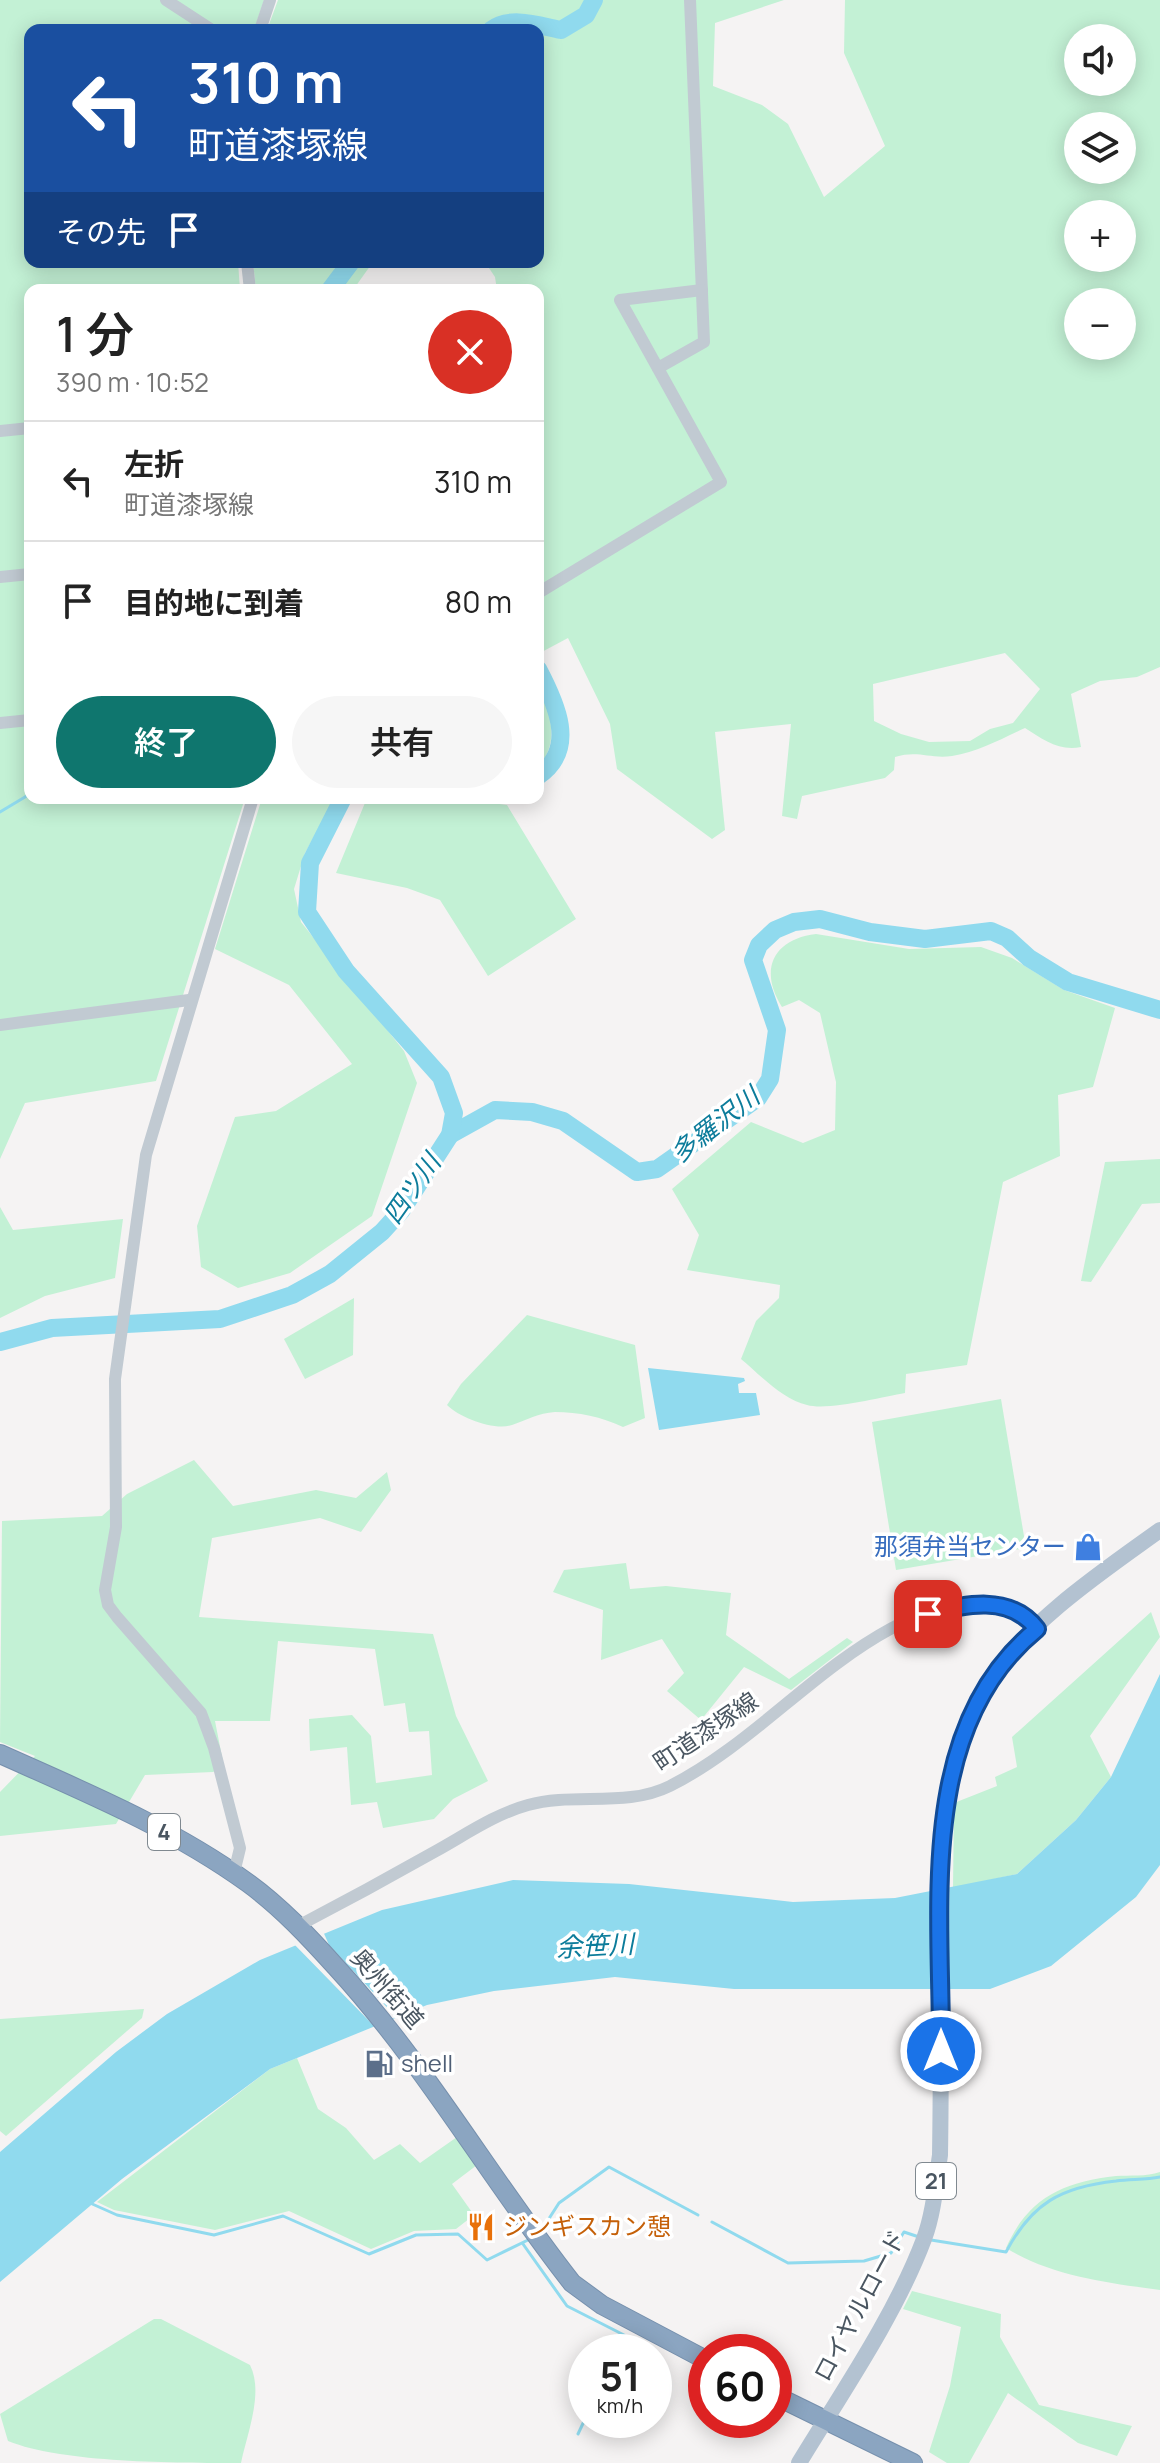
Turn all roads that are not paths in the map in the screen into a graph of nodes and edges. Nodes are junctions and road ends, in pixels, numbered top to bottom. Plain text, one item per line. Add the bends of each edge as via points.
1 (166, 0) edge
2 (270, 0) edge
3 (690, 0) edge
4 (203, 24) edge
5 (262, 24) edge
6 (702, 290) junction
7 (658, 368) junction
8 (24, 429) edge
9 (0, 431) edge
10 (24, 575) edge
11 (0, 577) edge
12 (544, 589) edge
13 (24, 721) edge
14 (0, 723) edge
15 (251, 804) edge
16 (189, 1000) junction
17 (0, 1025) edge
18 (1160, 1530) edge
19 (1037, 1629) junction
20 (0, 1754) edge
21 (234, 1873) junction
22 (304, 1932) junction
23 (688, 2350) edge
24 (792, 2404) edge
25 (825, 2420) junction
26 (799, 2463) edge
27 (913, 2463) edge

1 - 4 street
2 - 5 street
3 - 6 street
6 - 7 street via 704,342
6 - 7 street via 620,300
7 - 12 street via 721,482
8 - 9 street
10 - 11 street
13 - 14 street
15 - 16 street
16 - 17 street
16 - 21 street via 146,1155 124,1292 117,1354 116,1527 105,1590 108,1605 201,1713 240,1848
18 - 19 main road, ロイヤルロード / 21
19 - 22 street, 町道漆塚線 via 1018,1611 982,1604 912,1618 669,1786 637,1796 545,1801 508,1813
19 - 25 main road, ロイヤルロード / 21 via 992,1676 965,1731 949,1786 942,1878 940,2155 924,2238
20 - 21 highway, 奥州街道 / 4 via 123,1810
21 - 22 highway, 奥州街道 / 4
22 - 23 highway, 奥州街道 / 4 via 387,2022 572,2283
24 - 25 highway
25 - 26 main road, ロイヤルロード
25 - 27 highway

